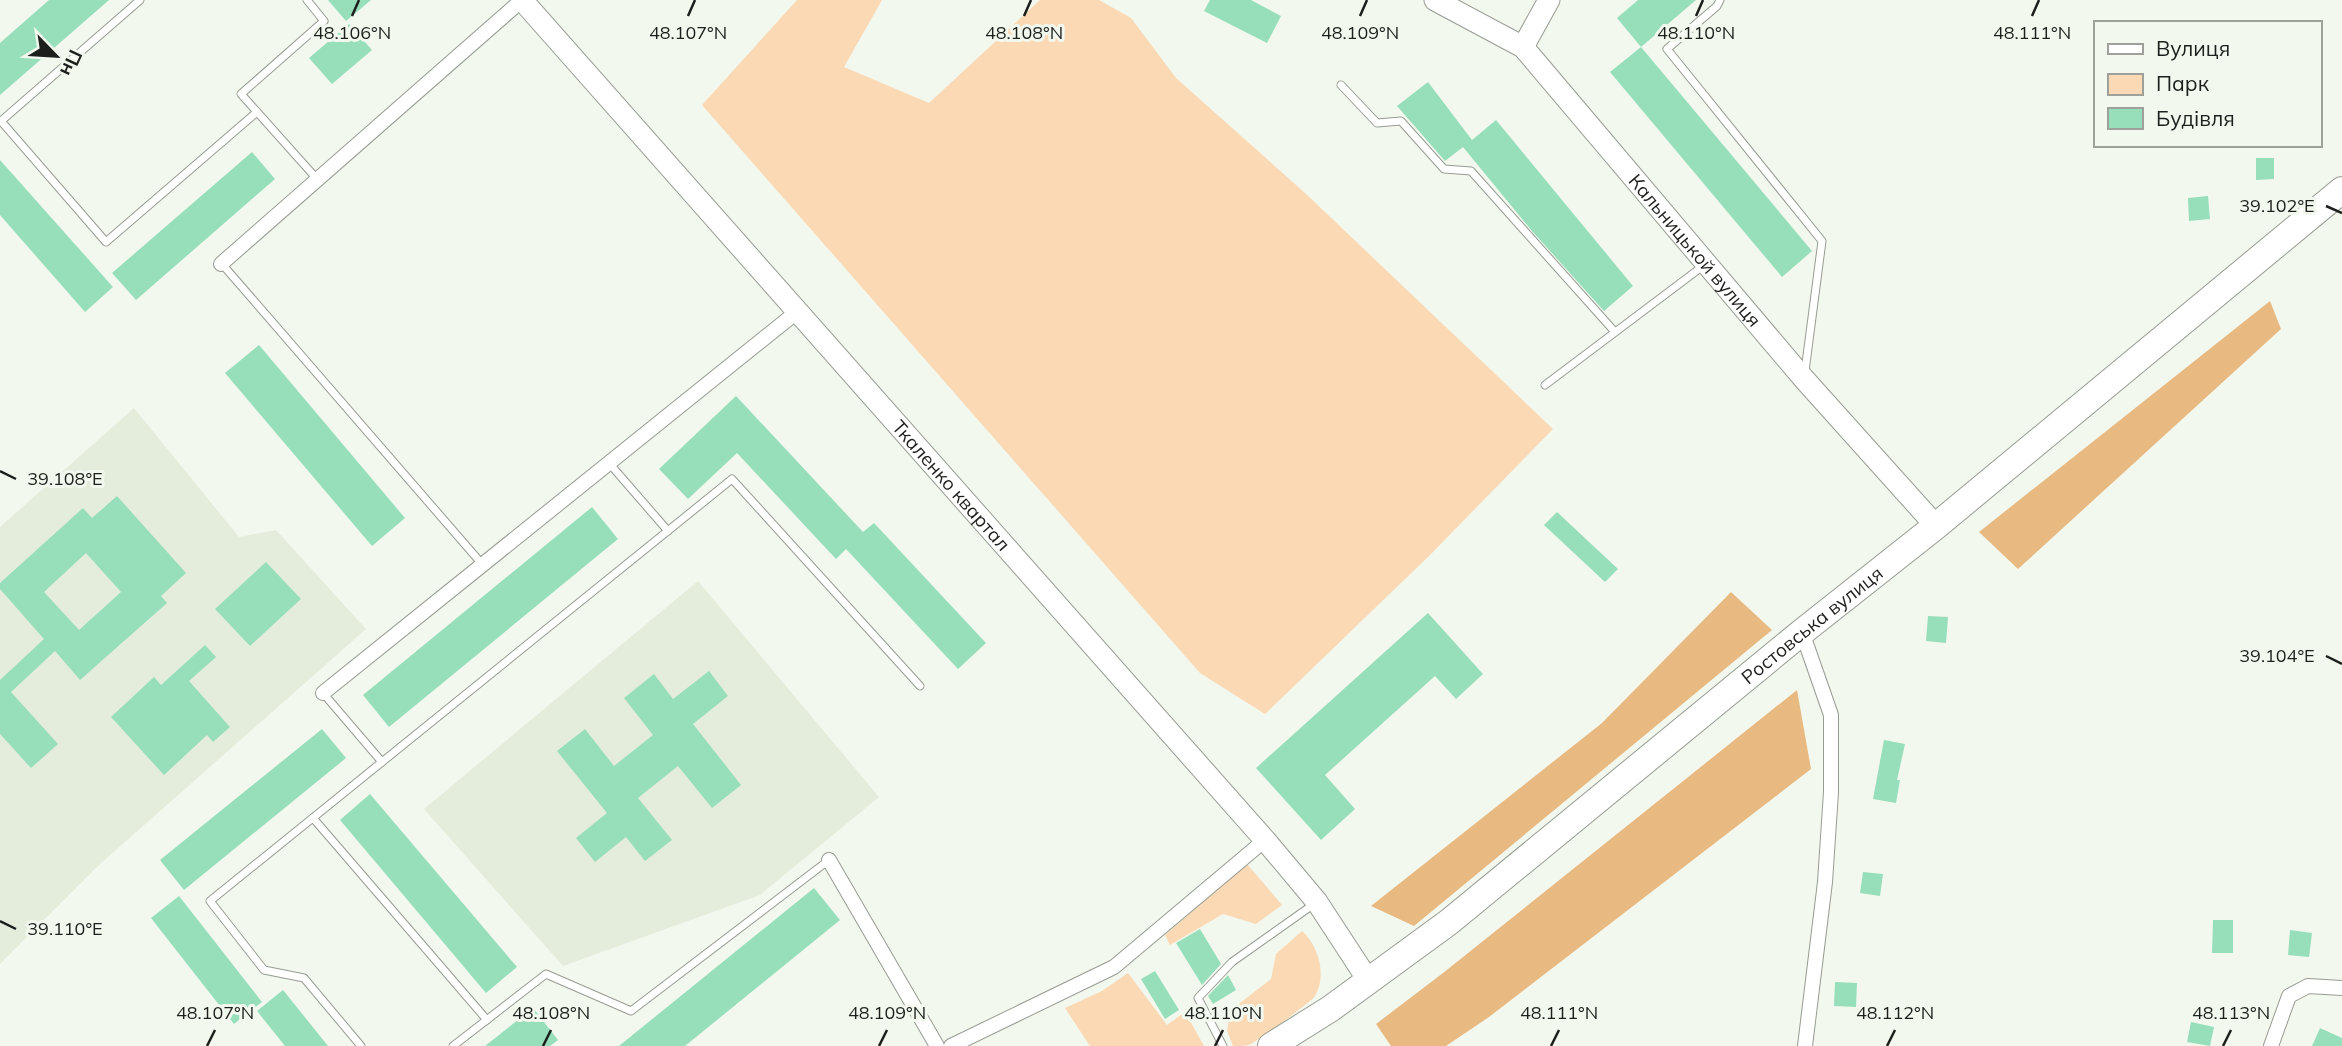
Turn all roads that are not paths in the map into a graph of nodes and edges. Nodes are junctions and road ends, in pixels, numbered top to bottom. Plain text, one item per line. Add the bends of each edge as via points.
1 (139, 0) edge
2 (307, 0) edge
3 (522, 0) edge
4 (1435, 0) edge
5 (1549, 0) edge
6 (1720, 0) edge
7 (1523, 47) junction
8 (1341, 85) dead end
9 (257, 112) junction
10 (317, 179) junction
11 (2342, 190) edge
12 (221, 264) joint
13 (1706, 264) junction
14 (798, 311) junction
15 (1615, 332) junction
16 (1804, 379) junction
17 (1545, 385) dead end
18 (609, 463) junction
19 (1936, 526) junction
20 (668, 531) junction
21 (483, 565) junction
22 (1802, 632) junction
23 (920, 686) dead end
24 (323, 693) joint
25 (382, 762) junction
26 (313, 818) junction
27 (1265, 840) junction
28 (829, 860) joint
29 (1317, 902) junction
30 (1368, 980) junction
31 (2342, 989) edge
32 (487, 1020) junction
33 (361, 1046) edge
34 (453, 1046) edge
35 (937, 1046) edge
36 (951, 1046) edge
37 (1223, 1046) edge
38 (1271, 1046) edge
39 (1805, 1046) edge
40 (2271, 1046) edge

1 - 9 lane via 1,121 106,242
2 - 9 lane via 324,21 241,94
3 - 10 street
3 - 14 street, Ткаленко квартал
4 - 7 street, Кальницькой вулиця
5 - 7 street
6 - 16 lane via 1667,48 1822,241
7 - 13 street, Кальницькой вулиця
8 - 15 lane via 1377,123 1401,121 1444,169 1471,171
9 - 10 lane
10 - 12 street
11 - 19 highway, Ростовська вулиця
12 - 21 lane
13 - 15 lane
13 - 16 street, Кальницькой вулиця
14 - 18 street
14 - 27 street, Ткаленко квартал
15 - 17 lane
16 - 19 street, Кальницькой вулиця
18 - 20 lane
18 - 21 street
19 - 22 highway, Ростовська вулиця
20 - 23 lane via 732,479
20 - 25 lane
21 - 24 street
22 - 30 highway, Ростовська вулиця via 1449,922
22 - 39 street via 1831,715 1825,882
24 - 25 lane
25 - 26 lane
26 - 32 lane
26 - 33 lane via 209,901 264,970 304,978
27 - 29 street, Ткаленко квартал
27 - 36 street via 1114,968
28 - 32 lane via 631,1010 546,974
28 - 35 street
29 - 30 street, Ткаленко квартал
29 - 37 lane via 1232,962 1198,998
30 - 38 highway, Ростовська вулиця
31 - 40 street via 2308,986 2289,996
32 - 34 lane

